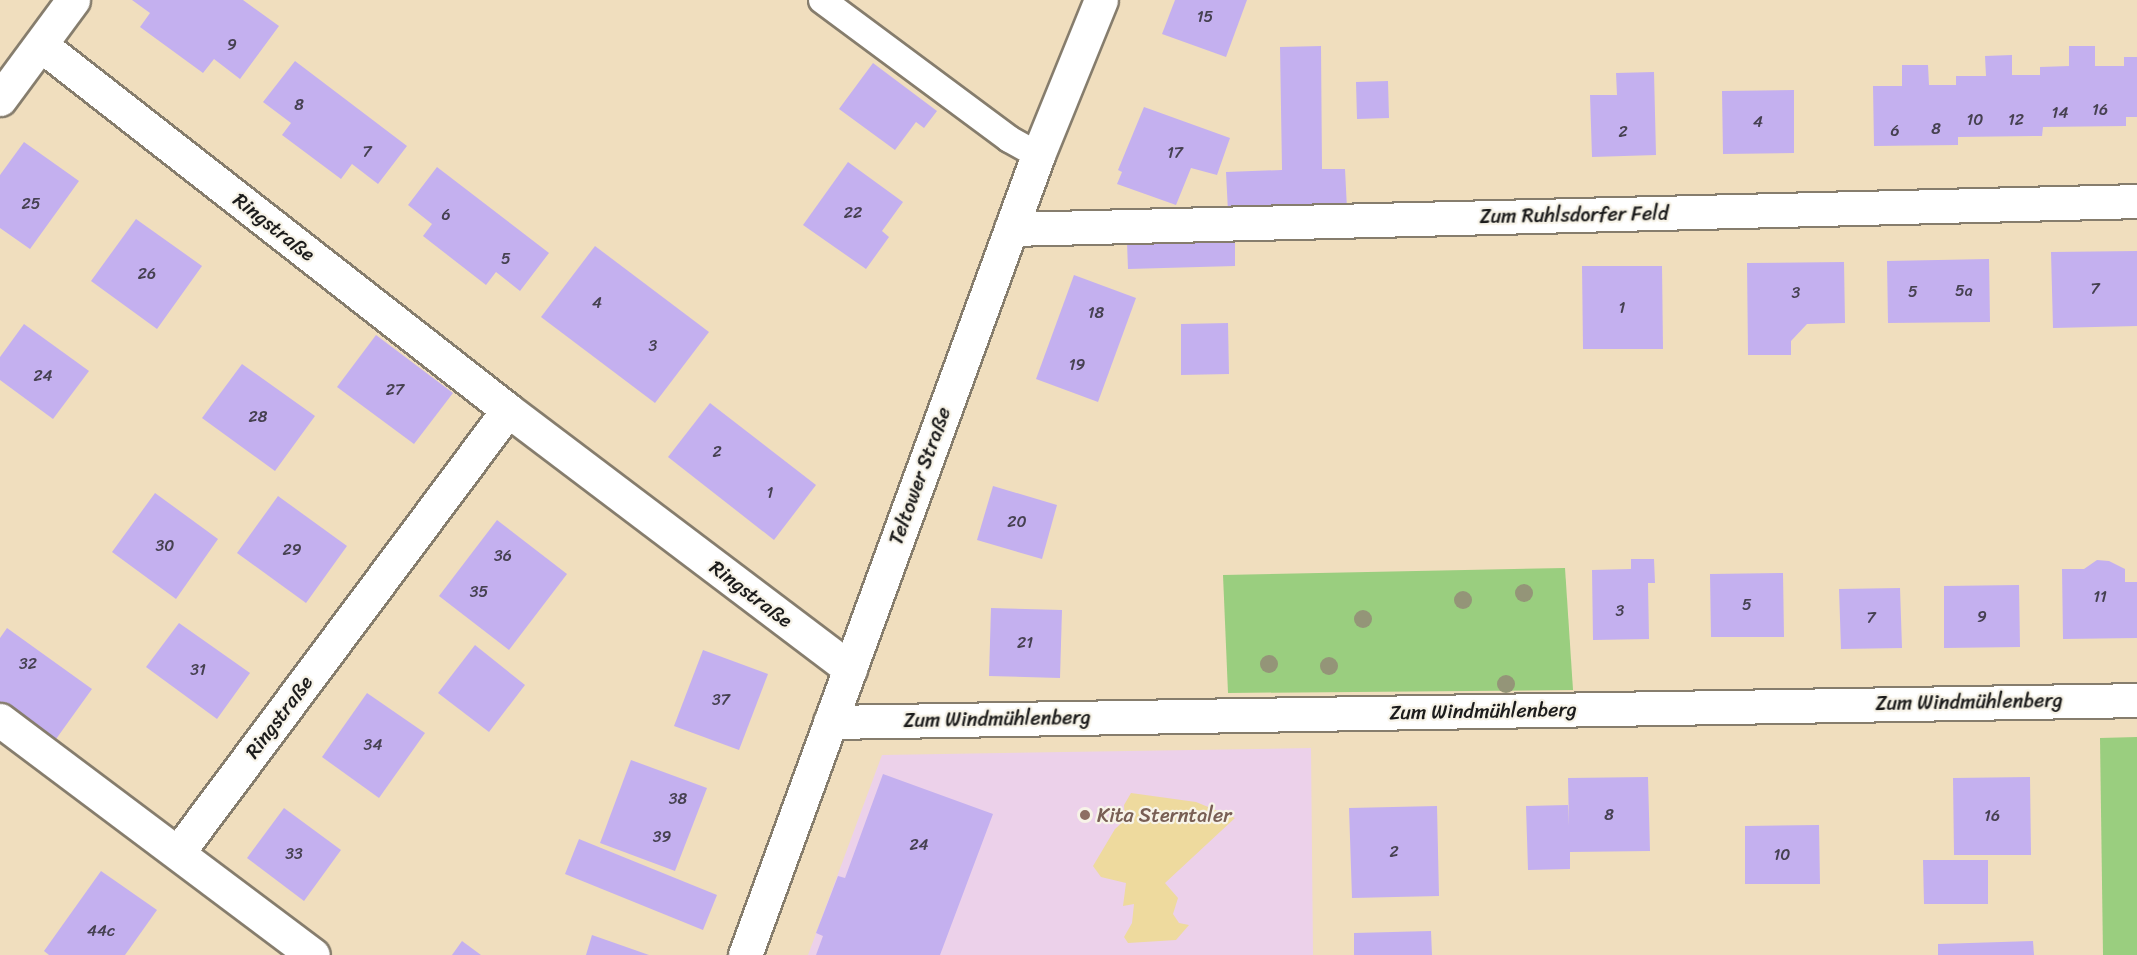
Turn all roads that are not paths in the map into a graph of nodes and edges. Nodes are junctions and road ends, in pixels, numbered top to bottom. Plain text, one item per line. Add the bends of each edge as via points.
1 (73, 0) edge
2 (822, 0) edge
3 (1101, 0) edge
4 (41, 45) junction
5 (0, 99) edge
6 (1038, 155) junction
7 (2137, 201) edge
8 (1011, 229) junction
9 (508, 410) junction
10 (850, 669) junction
11 (2137, 700) edge
12 (0, 720) edge
13 (830, 722) junction
14 (178, 850) junction
15 (313, 955) edge
16 (746, 955) edge

1 - 4 street
2 - 6 lane via 1009,139
3 - 6 street, Teltower Straße
4 - 5 street
4 - 9 street, Ringstraße
6 - 8 street, Teltower Straße
7 - 8 street, Zum Ruhlsdorfer Feld
8 - 10 street, Teltower Straße
9 - 10 street, Ringstraße
9 - 14 street, Ringstraße
10 - 13 street, Teltower Straße
11 - 13 street, Zum Windmühlenberg
12 - 14 street
13 - 16 street, Teltower Straße
14 - 15 street

